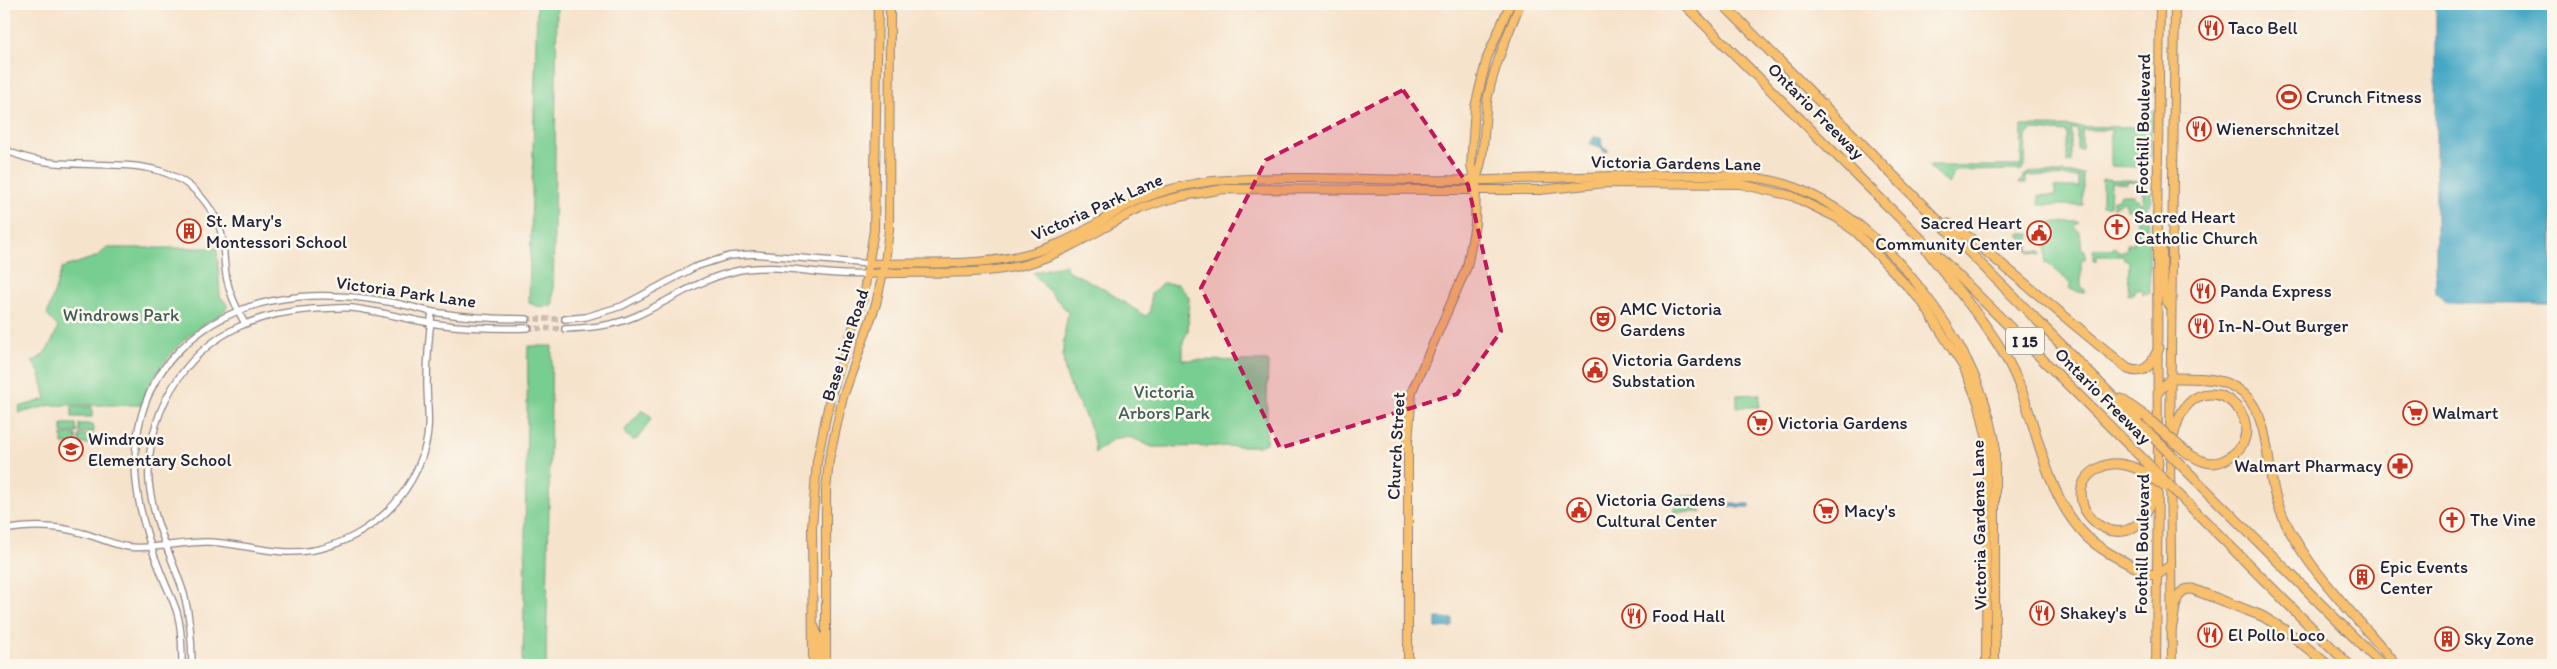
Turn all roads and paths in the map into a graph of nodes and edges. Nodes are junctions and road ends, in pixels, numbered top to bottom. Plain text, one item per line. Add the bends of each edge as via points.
1 (878, 4) edge
2 (890, 4) edge
3 (1510, 4) edge
4 (1520, 4) edge
5 (1684, 4) edge
6 (1723, 4) edge
7 (2160, 4) edge
8 (2175, 4) edge
9 (4, 149) edge
10 (1475, 180) junction
11 (1476, 190) junction
12 (1777, 191) junction
13 (1824, 201) junction
14 (1932, 213) junction
15 (1906, 222) junction
16 (2157, 231) junction
17 (885, 263) junction
18 (870, 264) junction
19 (883, 273) junction
20 (868, 274) junction
21 (2172, 307) junction
22 (238, 311) junction
23 (432, 312) junction
24 (527, 319) tunnel mouth
25 (565, 320) tunnel mouth
26 (244, 322) junction
27 (430, 323) junction
28 (528, 328) tunnel mouth
29 (565, 329) tunnel mouth
30 (2159, 348) junction
31 (2171, 378) junction
32 (2100, 385) junction
33 (2159, 391) junction
34 (2170, 448) junction
35 (2158, 463) junction
36 (2184, 500) junction
37 (4, 530) edge
38 (164, 544) junction
39 (151, 546) junction
40 (2170, 566) junction
41 (2157, 575) junction
42 (812, 622) junction
43 (2171, 629) junction
44 (182, 665) edge
45 (192, 665) edge
46 (813, 665) edge
47 (820, 665) edge
48 (826, 665) edge
49 (1408, 665) edge
50 (1986, 665) edge
51 (1995, 665) edge
52 (2156, 665) edge
53 (2172, 665) edge
54 (2328, 665) edge
55 (2349, 665) edge
56 (2382, 665) edge
57 (2396, 665) edge

1 - 18 main road, Base Line Road via 876,211
2 - 17 main road, Base Line Road via 890,207
3 - 10 main road, Church Street via 1487,58 1476,98 1471,166
4 - 10 main road, Church Street via 1497,60 1485,115 1481,170
5 - 15 highway, Ontario Freeway / I 15
6 - 14 highway, Ontario Freeway / I 15
7 - 16 main road, Foothill Boulevard
8 - 21 main road, Foothill Boulevard
9 - 22 street via 22,158 56,165 144,166 161,170 190,186 204,199 218,223 225,250 227,280
10 - 11 main road, Church Street
10 - 13 main road, Victoria Gardens Lane via 1620,174 1733,176 1771,180
10 - 17 main road, Victoria Park Lane via 1213,180 1149,196 1071,238 1025,254 957,264
11 - 12 main road, Victoria Gardens Lane via 1540,190 1606,182 1740,184
11 - 19 main road, Victoria Park Lane via 1224,189 1186,195 1142,209 1066,249 1026,264 968,272
11 - 49 main road, Church Street via 1475,224 1467,268 1416,379 1410,405
12 - 13 main road via 1781,188
12 - 50 main road, Victoria Gardens Lane via 1813,204 1858,233 1922,302 1964,368 1979,405 1987,440
13 - 51 main road, Victoria Gardens Lane via 1844,212 1873,236 1911,276 1954,335 1981,386 1995,441
14 - 30 highway via 1970,238 2128,369 2145,370
14 - 32 highway, Ontario Freeway / I 15
15 - 36 highway, Ontario Freeway / I 15, bridge
15 - 41 highway via 1992,334 2006,358 2026,401 2056,492 2071,518 2088,538 2100,546 2148,574
16 - 21 main road via 2164,256 2165,299
16 - 30 main road, Foothill Boulevard
17 - 18 main road, Victoria Park Lane
17 - 19 main road, Base Line Road
18 - 20 main road, Base Line Road
18 - 25 street, Victoria Park Lane via 753,254 729,256 695,267 614,309
19 - 20 main road, Victoria Park Lane
19 - 48 main road, Base Line Road via 871,324 838,414 828,467 825,510
20 - 29 street, Victoria Park Lane via 753,268 733,271 701,280 628,318 589,328
20 - 42 main road, Base Line Road via 856,323 830,398 816,462
21 - 31 main road, Foothill Boulevard
22 - 23 street, Victoria Park Lane via 271,300 320,295 388,302
22 - 26 street
22 - 39 street, Victoria Park Lane via 208,326 181,348 161,371 147,398 137,432 135,470 138,500
23 - 24 street, Victoria Park Lane via 490,319
23 - 27 street
26 - 27 street, Victoria Park Lane via 290,312 343,308
26 - 38 street, Victoria Park Lane via 216,338 174,384 154,430 149,468 152,500
27 - 28 street, Victoria Park Lane via 482,329
27 - 38 street via 425,448 394,507 364,530 317,549 289,552 211,542
30 - 33 main road, Foothill Boulevard
31 - 33 highway
31 - 34 main road, Foothill Boulevard
31 - 57 highway via 2203,378 2224,383 2244,394 2252,404 2262,429 2275,494 2286,523 2320,574
32 - 34 highway, bridge via 2146,416 2186,452 2200,462 2224,461 2235,454 2244,440 2245,422 2238,408 2220,396 2211,394 2192,400 2182,410
32 - 56 highway, Ontario Freeway / I 15, bridge
33 - 35 main road, Foothill Boulevard
34 - 40 main road, Foothill Boulevard
35 - 36 highway, bridge via 2149,507 2137,524 2113,531 2100,527 2089,518 2083,506 2082,492 2086,480 2094,470 2116,463 2142,471
35 - 41 main road, Foothill Boulevard
36 - 55 highway, Ontario Freeway / I 15
37 - 39 street via 56,526 122,546
38 - 39 street
38 - 45 street, Victoria Park Lane via 185,602
39 - 44 street, Victoria Park Lane via 179,619
40 - 41 highway
40 - 43 main road, Foothill Boulevard
41 - 52 main road, Foothill Boulevard
42 - 46 main road, Base Line Road
42 - 47 main road via 819,638
43 - 53 main road, Foothill Boulevard
43 - 54 highway via 2178,595 2182,590 2192,588 2262,616

